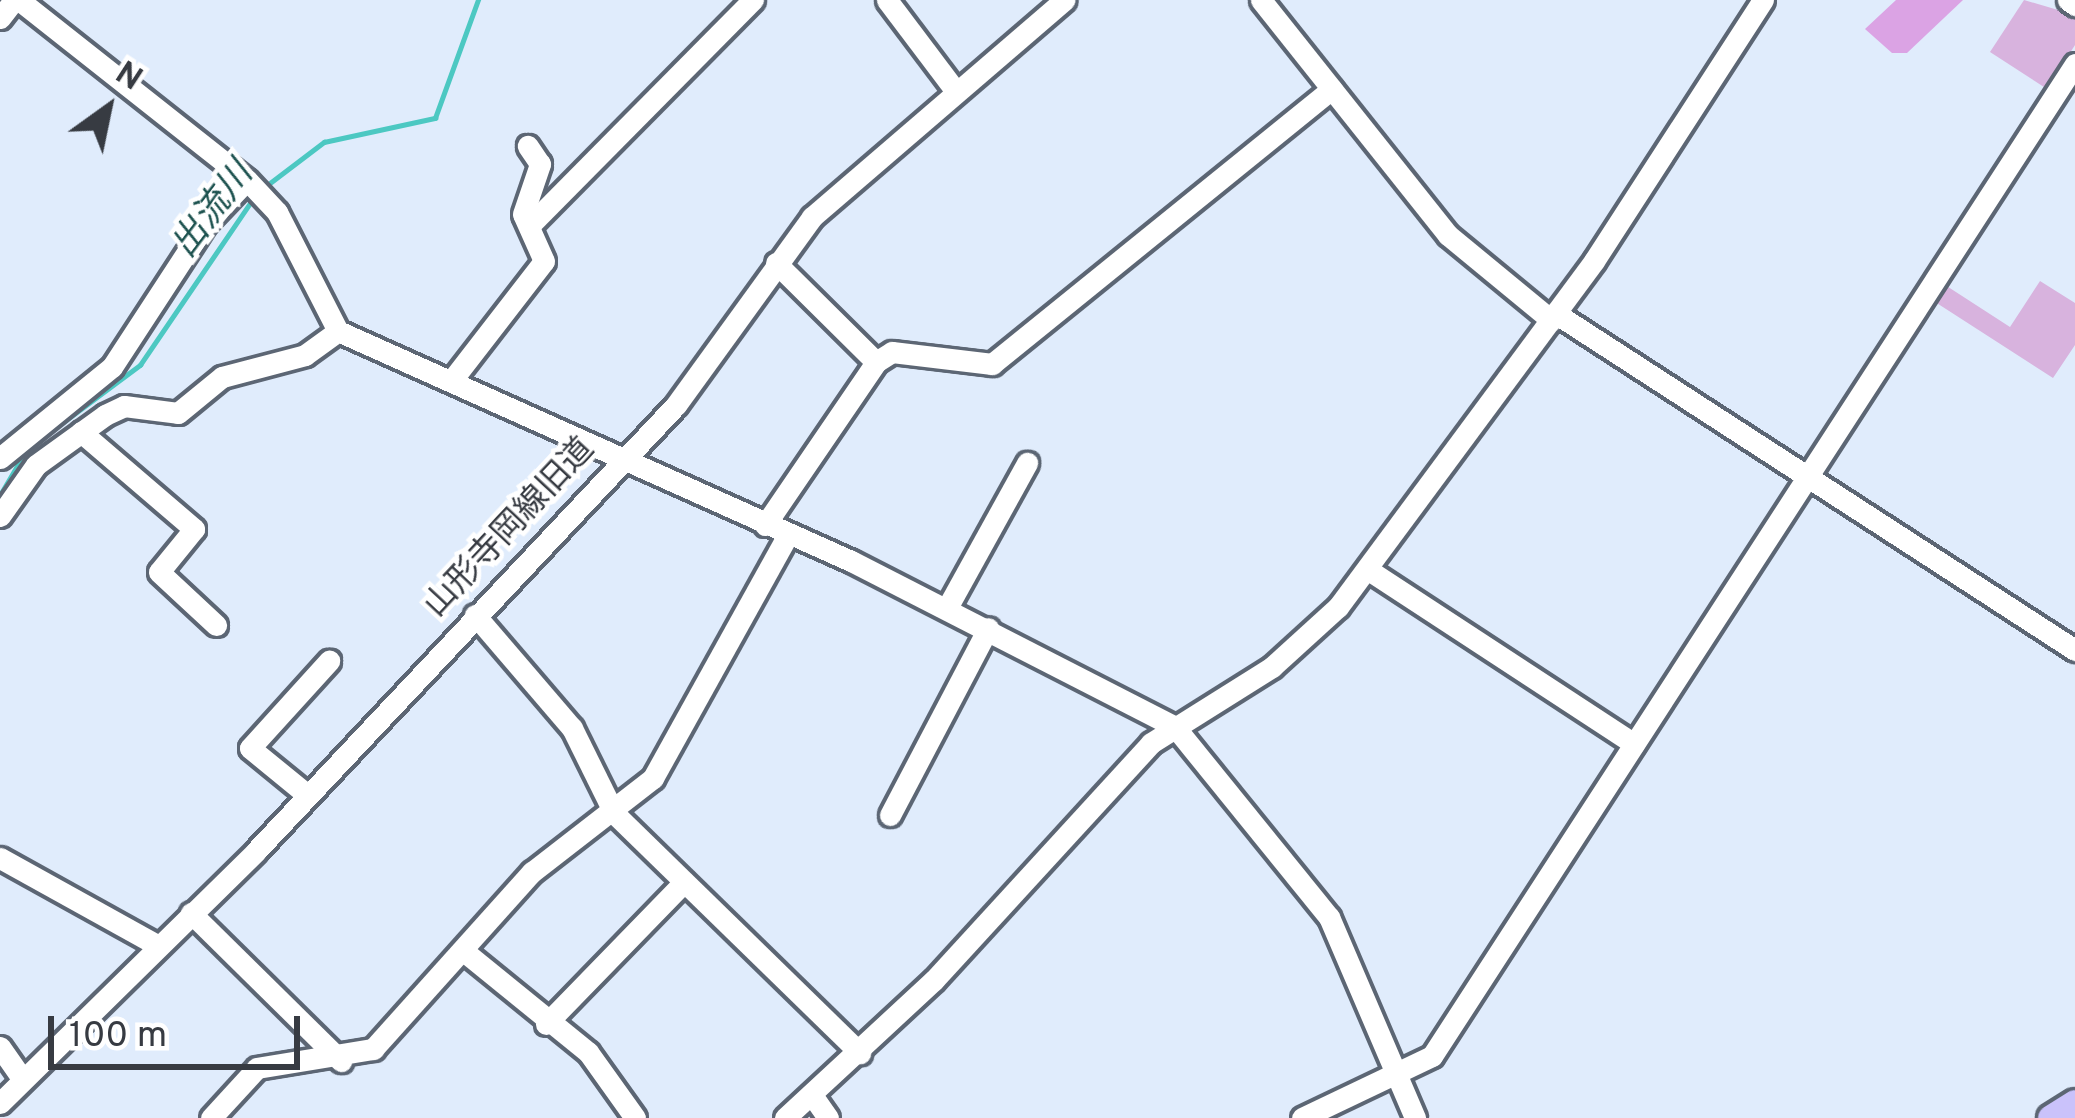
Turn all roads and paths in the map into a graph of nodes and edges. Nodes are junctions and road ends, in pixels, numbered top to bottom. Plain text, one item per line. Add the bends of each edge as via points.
1 (16, 0) edge
2 (753, 0) edge
3 (887, 0) edge
4 (1064, 0) edge
5 (1261, 0) edge
6 (1762, 0) edge
7 (2068, 0) edge
8 (2075, 5) edge
9 (0, 18) edge
10 (2071, 79) edge
11 (1332, 88) junction
12 (954, 89) junction
13 (528, 146) dead end
14 (247, 180) junction
15 (530, 225) junction
16 (776, 263) junction
17 (1553, 317) junction
18 (338, 331) junction
19 (876, 362) junction
20 (452, 380) junction
21 (81, 432) junction
22 (0, 458) edge
23 (623, 458) junction
24 (1027, 463) dead end
25 (1809, 477) junction
26 (0, 516) edge
27 (764, 525) junction
28 (788, 534) junction
29 (1367, 569) junction
30 (947, 608) junction
31 (475, 616) junction
32 (216, 625) dead end
33 (988, 628) junction
34 (2075, 650) edge
35 (329, 661) dead end
36 (1174, 727) junction
37 (1634, 744) junction
38 (305, 794) junction
39 (614, 813) junction
40 (890, 815) dead end
41 (0, 858) edge
42 (684, 882) junction
43 (190, 913) junction
44 (157, 945) junction
45 (466, 953) junction
46 (546, 1024) junction
47 (0, 1047) edge
48 (860, 1054) junction
49 (341, 1061) junction
50 (1399, 1072) junction
51 (23, 1080) junction
52 (812, 1095) junction
53 (0, 1103) edge
54 (2075, 1103) edge
55 (211, 1118) edge
56 (634, 1118) edge
57 (785, 1118) edge
58 (828, 1118) edge
59 (1302, 1118) edge
60 (1415, 1118) edge
61 (2051, 1118) edge

1 - 9 street
1 - 14 street
2 - 15 street
3 - 12 street
4 - 12 street, 山形寺岡線旧道
5 - 11 street
6 - 17 street
7 - 8 street
10 - 25 street
11 - 17 street via 1448,235
11 - 19 street via 992,364 892,352
12 - 16 street, 山形寺岡線旧道
13 - 15 street via 540,164 522,206
14 - 18 street via 277,212
14 - 22 street via 215,209 112,367
15 - 20 street via 544,261
16 - 19 street
16 - 23 street, 山形寺岡線旧道 via 714,362
17 - 25 street
17 - 29 street
18 - 20 street
18 - 21 street via 305,356 222,377 178,413 124,406
19 - 27 street
20 - 23 street
21 - 26 street via 36,465
21 - 32 street via 194,529 160,572
23 - 27 street
23 - 31 street, 山形寺岡線旧道
24 - 30 street
25 - 34 street
25 - 37 street
27 - 28 street
28 - 30 street
28 - 39 street via 678,745
29 - 36 street via 1314,634
29 - 37 street
30 - 33 street
31 - 38 street, 山形寺岡線旧道
31 - 39 street via 572,728
33 - 36 street
33 - 40 street
35 - 38 street via 250,748
36 - 48 street
36 - 50 street via 1294,861
37 - 50 street via 1432,1056
38 - 43 street, 山形寺岡線旧道
39 - 42 street
39 - 45 street via 532,872
41 - 44 street
42 - 46 street
42 - 48 street
43 - 44 street, 山形寺岡線旧道
43 - 49 street
44 - 51 street, 山形寺岡線旧道
45 - 46 street
45 - 49 street via 373,1049
46 - 56 street via 588,1052
47 - 51 street
48 - 52 street
49 - 55 street via 257,1068
50 - 59 street
50 - 60 street
51 - 53 street, 山形寺岡線旧道
52 - 57 street
52 - 58 street
54 - 61 main road

